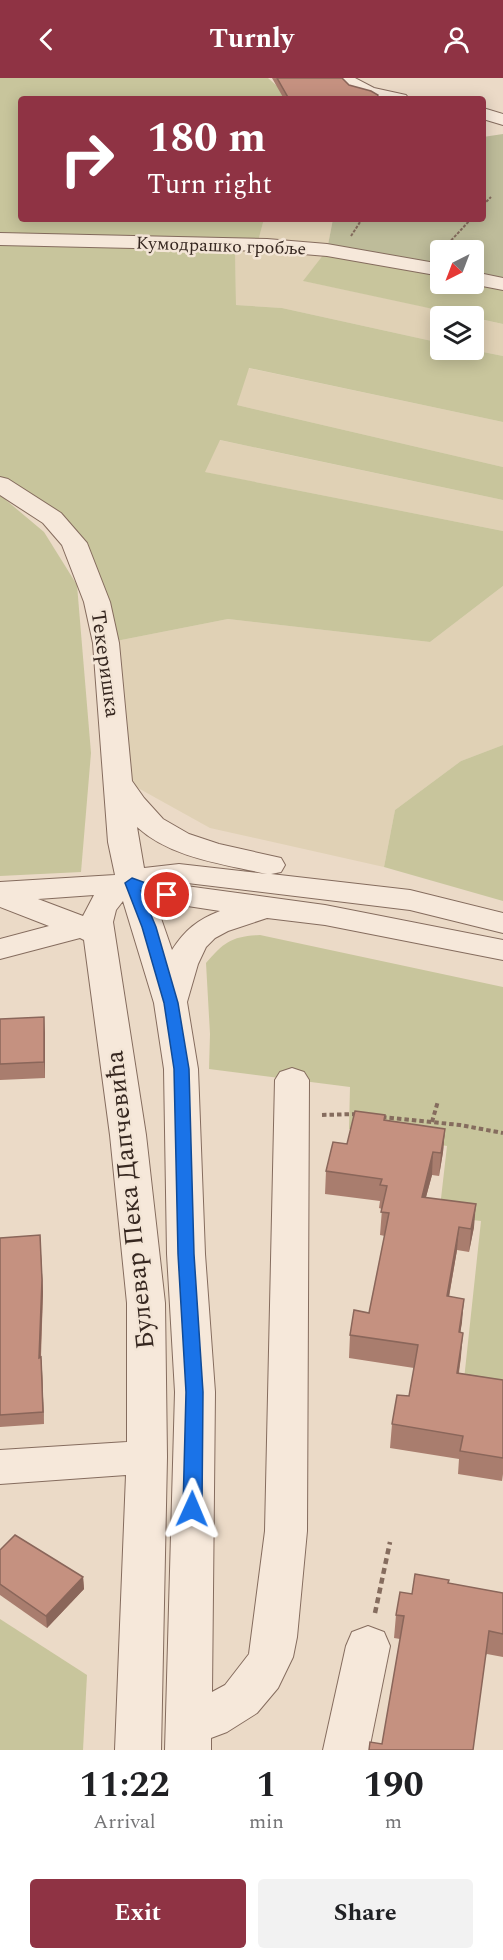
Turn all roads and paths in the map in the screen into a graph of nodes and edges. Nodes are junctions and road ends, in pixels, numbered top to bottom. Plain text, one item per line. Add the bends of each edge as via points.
1 (343, 78) edge
2 (386, 96) edge
3 (486, 114) edge
4 (503, 120) edge
5 (503, 128) edge
6 (486, 132) edge
7 (491, 197) dead end
8 (486, 203) edge
9 (468, 222) edge
10 (0, 238) edge
11 (452, 240) edge
12 (430, 268) edge
13 (484, 280) edge
14 (503, 284) edge
15 (0, 484) edge
16 (117, 780) junction
17 (132, 883) junction
18 (0, 894) edge
19 (410, 900) junction
20 (273, 907) junction
21 (503, 922) edge
22 (91, 931) junction
23 (0, 949) edge
24 (503, 950) edge
25 (171, 1003) junction
26 (291, 1098) joint
27 (438, 1101) dead end
28 (368, 1115) edge
29 (379, 1116) edge
30 (432, 1122) junction
31 (503, 1133) edge
32 (147, 1457) junction
33 (0, 1467) edge
34 (390, 1542) dead end
35 (368, 1647) joint
36 (188, 1734) edge
37 (138, 1750) edge
38 (346, 1750) edge

1 - 2 street via 368,92
3 - 4 street
5 - 6 street
7 - 8 path
9 - 11 path
10 - 12 street, Кумодрашко гробље via 267,245 327,250
13 - 14 street
15 - 16 street, Текеришка via 52,519 75,543 87,573 106,643
16 - 17 street, Текеришка
16 - 19 street via 136,810 152,825 192,845
17 - 18 street
17 - 19 street, Булевар Пека Дапчевића via 152,874 179,873
17 - 20 street via 167,895
17 - 22 street, Булевар Пека Дапчевића via 109,897
17 - 25 street, Булевар Пека Дапчевића
18 - 22 street
19 - 21 street, Булевар Пека Дапчевића
20 - 24 street
20 - 25 street via 216,922 194,937 181,963
22 - 23 street
22 - 32 street, Булевар Пека Дапчевића via 128,1135 146,1303
25 - 36 street, Булевар Пека Дапчевића via 181,1069 186,1254 195,1392
26 - 28 path
26 - 36 street, Булевар Пека Дапчевића via 286,1531 275,1637 262,1674 241,1699
27 - 30 path
29 - 30 path
30 - 31 path
32 - 33 street
32 - 37 street, Булевар Пека Дапчевића
34 - 35 path
35 - 38 street

